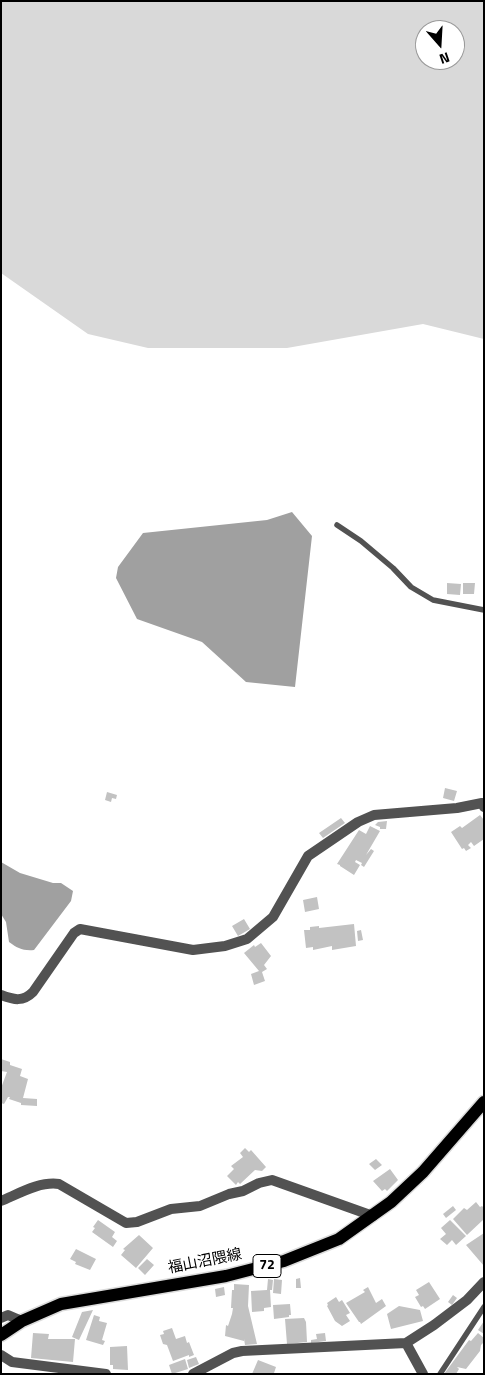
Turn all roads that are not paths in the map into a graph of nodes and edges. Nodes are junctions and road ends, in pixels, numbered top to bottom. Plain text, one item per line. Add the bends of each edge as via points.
1 (337, 525) dead end
2 (484, 610) edge
3 (483, 801) edge
4 (1, 995) edge
5 (484, 1102) edge
6 (1, 1201) edge
7 (373, 1216) junction
8 (484, 1282) edge
9 (484, 1307) edge
10 (1, 1318) edge
11 (22, 1321) junction
12 (1, 1335) edge
13 (406, 1343) junction
14 (1, 1355) edge
15 (106, 1374) edge
16 (193, 1374) edge
17 (423, 1374) edge
18 (440, 1374) edge

1 - 2 lane via 361,541 411,587 433,600
3 - 4 street via 457,808 374,815 358,822 308,856 273,917 247,939 193,950 80,929 27,998 15,1000
5 - 7 main road, 福山沼隈線 / 72 via 423,1172
6 - 7 street via 51,1182 126,1222 137,1222 171,1209 200,1206 259,1182 272,1180
7 - 11 main road, 福山沼隈線 / 72 via 339,1239 284,1262 226,1276 61,1304
8 - 13 street via 467,1300
9 - 18 lane
10 - 11 street via 8,1315
11 - 12 main road, 福山沼隈線 / 72
13 - 16 street via 242,1351
13 - 17 street
14 - 15 street via 12,1362

